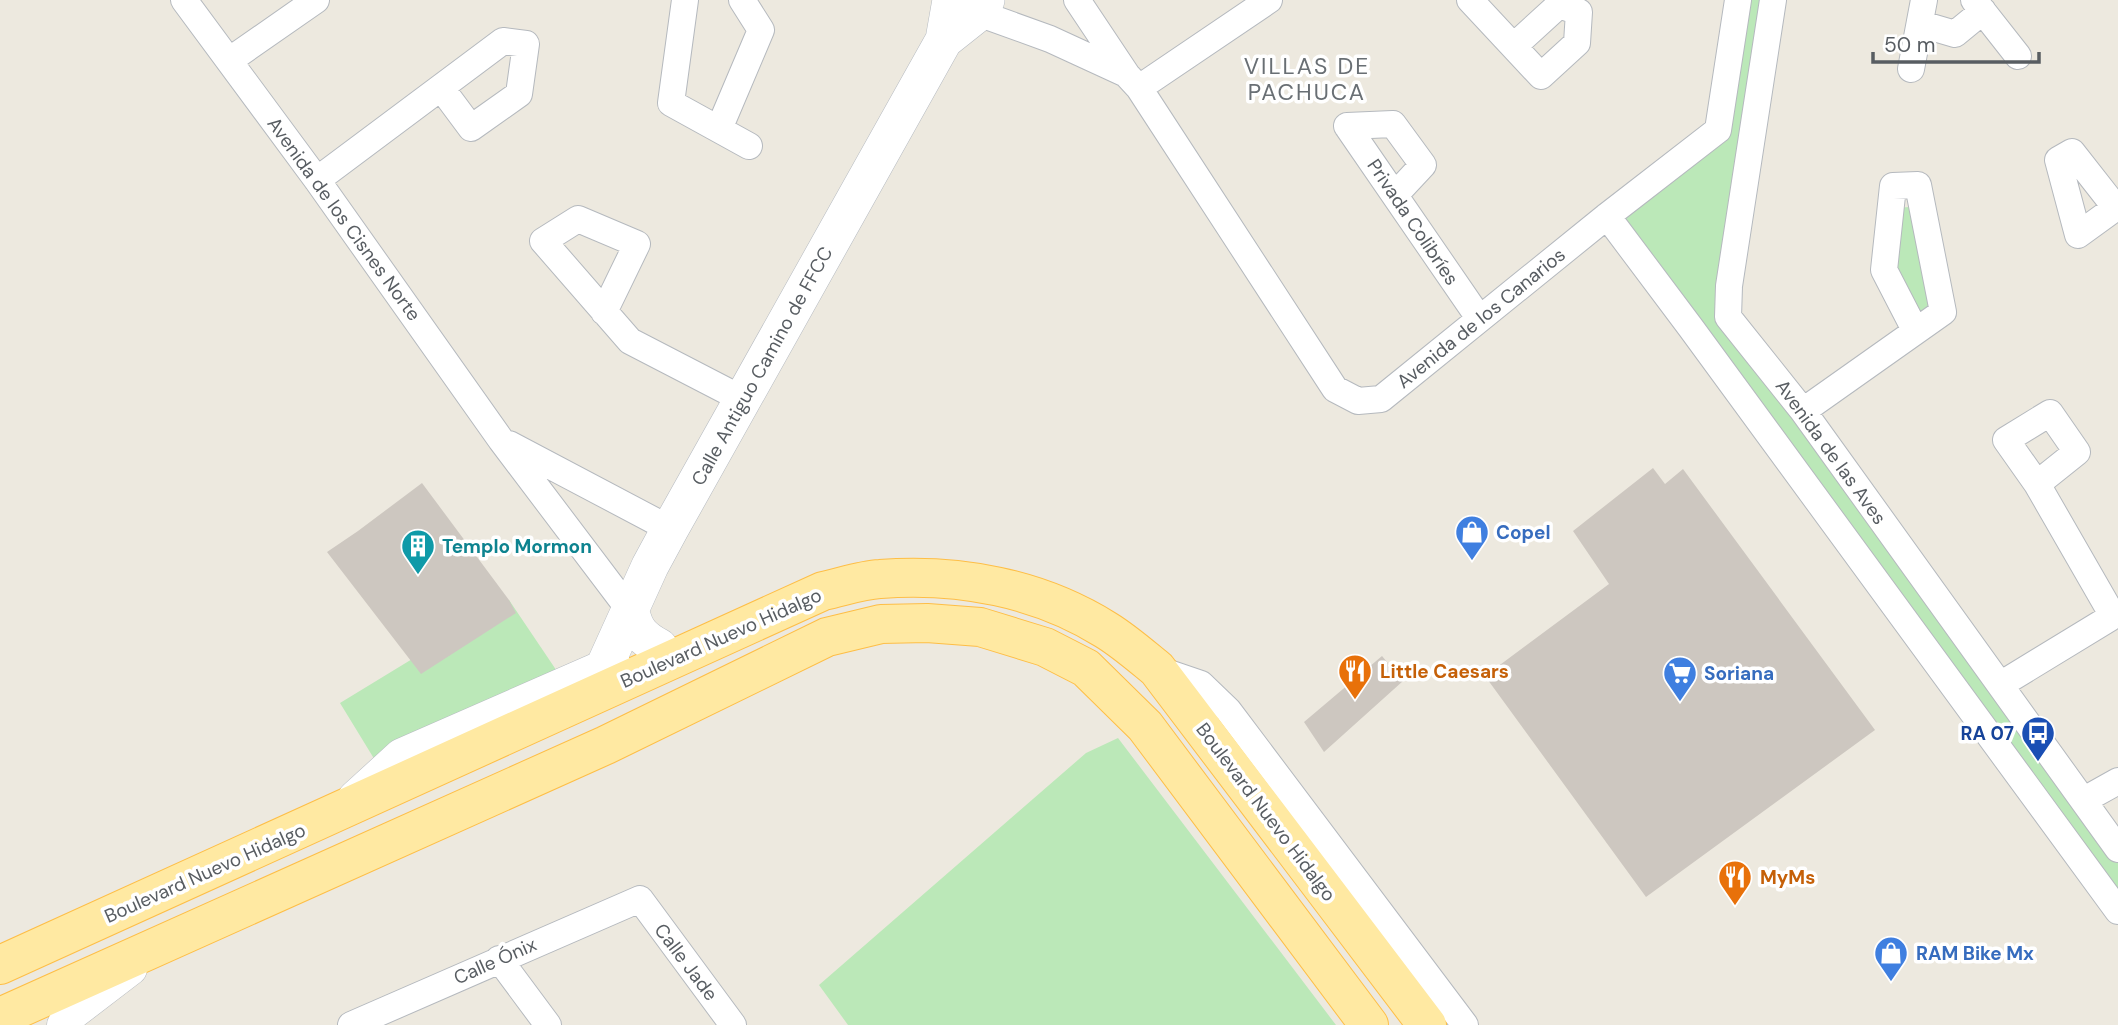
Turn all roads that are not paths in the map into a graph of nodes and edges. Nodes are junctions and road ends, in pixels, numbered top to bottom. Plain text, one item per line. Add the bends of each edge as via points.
1 (184, 0) edge
2 (316, 0) edge
3 (685, 0) edge
4 (742, 0) edge
5 (1470, 0) edge
6 (1738, 0) edge
7 (1773, 0) edge
8 (1078, 1) edge
9 (1264, 1) edge
10 (967, 3) edge
11 (1979, 6) edge
12 (1922, 12) edge
13 (1050, 39) junction
14 (1514, 46) dead end
15 (2018, 56) dead end
16 (230, 60) junction
17 (1911, 69) dead end
18 (1133, 81) junction
19 (442, 89) dead end
20 (719, 130) junction
21 (1718, 130) junction
22 (749, 146) dead end
23 (1751, 147) junction
24 (317, 180) junction
25 (1395, 195) junction
26 (1606, 216) junction
27 (604, 312) dead end
28 (1728, 317) junction
29 (1479, 318) junction
30 (1691, 328) junction
31 (1916, 330) junction
32 (744, 400) junction
33 (1803, 411) junction
34 (501, 440) junction
35 (575, 480) junction
36 (2037, 484) dead end
37 (556, 513) junction
38 (670, 529) junction
39 (631, 612) junction
40 (2115, 615) edge
41 (756, 620) junction
42 (659, 647) junction
43 (1157, 669) junction
44 (584, 685) junction
45 (2000, 685) junction
46 (2118, 781) edge
47 (2084, 800) junction
48 (410, 831) junction
49 (2118, 849) edge
50 (2113, 895) edge
51 (639, 899) joint
52 (170, 939) junction
53 (499, 959) junction
54 (0, 965) edge
55 (0, 1017) edge
56 (364, 1022) edge
57 (63, 1025) edge
58 (548, 1025) edge
59 (733, 1025) edge
60 (1369, 1025) edge
61 (1427, 1025) edge
62 (1465, 1025) edge

1 - 16 street, Avenida de los Cisnes Norte
2 - 16 street
3 - 20 street via 671,103
4 - 20 street via 761,30
5 - 14 street
6 - 21 street
7 - 23 street
8 - 13 street via 1074,19
8 - 18 street, Avenida de los Canarios
9 - 18 street
10 - 13 street
10 - 32 main road, Calle Antiguo Camino de FFCC
11 - 12 street via 1955,34
11 - 15 street
12 - 17 street
13 - 18 street
16 - 24 street, Avenida de los Cisnes Norte
18 - 29 street, Avenida de los Canarios via 1335,389 1358,401 1381,399
19 - 24 street
20 - 22 street
21 - 23 street
21 - 26 street, Avenida de los Canarios
23 - 28 street
24 - 34 street, Avenida de los Cisnes Norte
25 - 25 street, Privada Colibríes via 1423,165 1392,124 1347,126
25 - 29 street, Privada Colibríes
26 - 29 street, Avenida de los Canarios
26 - 30 street, Avenida de las Aves
27 - 32 street via 631,341
28 - 30 street
28 - 33 street, Avenida de las Aves
30 - 50 street, Avenida de las Aves
31 - 31 street via 1943,312 1918,186 1893,186 1884,270
31 - 33 street
32 - 38 main road, Calle Antiguo Camino de FFCC
33 - 45 street, Avenida de las Aves
34 - 35 street, Avenida de los Cisnes Norte
34 - 37 street, Avenida de los Cisnes Norte
35 - 37 street
35 - 38 street, Avenida de los Cisnes Norte
36 - 40 street
37 - 39 street, Avenida de los Cisnes Norte
38 - 39 main road, Calle Antiguo Camino de FFCC
39 - 42 main road via 639,633
39 - 44 main road, Calle Antiguo Camino de FFCC
39 - 44 main road
40 - 45 street
41 - 42 main road via 715,624
41 - 43 main road, Boulevard Nuevo Hidalgo via 823,591 878,579 937,577 995,584 1065,607 1109,631
41 - 44 main road, Boulevard Nuevo Hidalgo
42 - 44 main road
43 - 61 main road, Boulevard Nuevo Hidalgo
43 - 62 street via 1201,684 1228,710
44 - 48 main road via 565,731 531,759 461,794
44 - 54 main road, Boulevard Nuevo Hidalgo via 345,810
45 - 47 street, Avenida de las Aves
46 - 47 street
47 - 49 street, Avenida de las Aves
48 - 52 main road
48 - 60 main road via 606,745 827,637 881,624 980,626 1045,647 1086,668 1145,726
51 - 53 street, Calle Ónix
51 - 59 street, Calle Jade
52 - 55 main road
52 - 57 street
53 - 56 street, Calle Ónix
53 - 58 street

